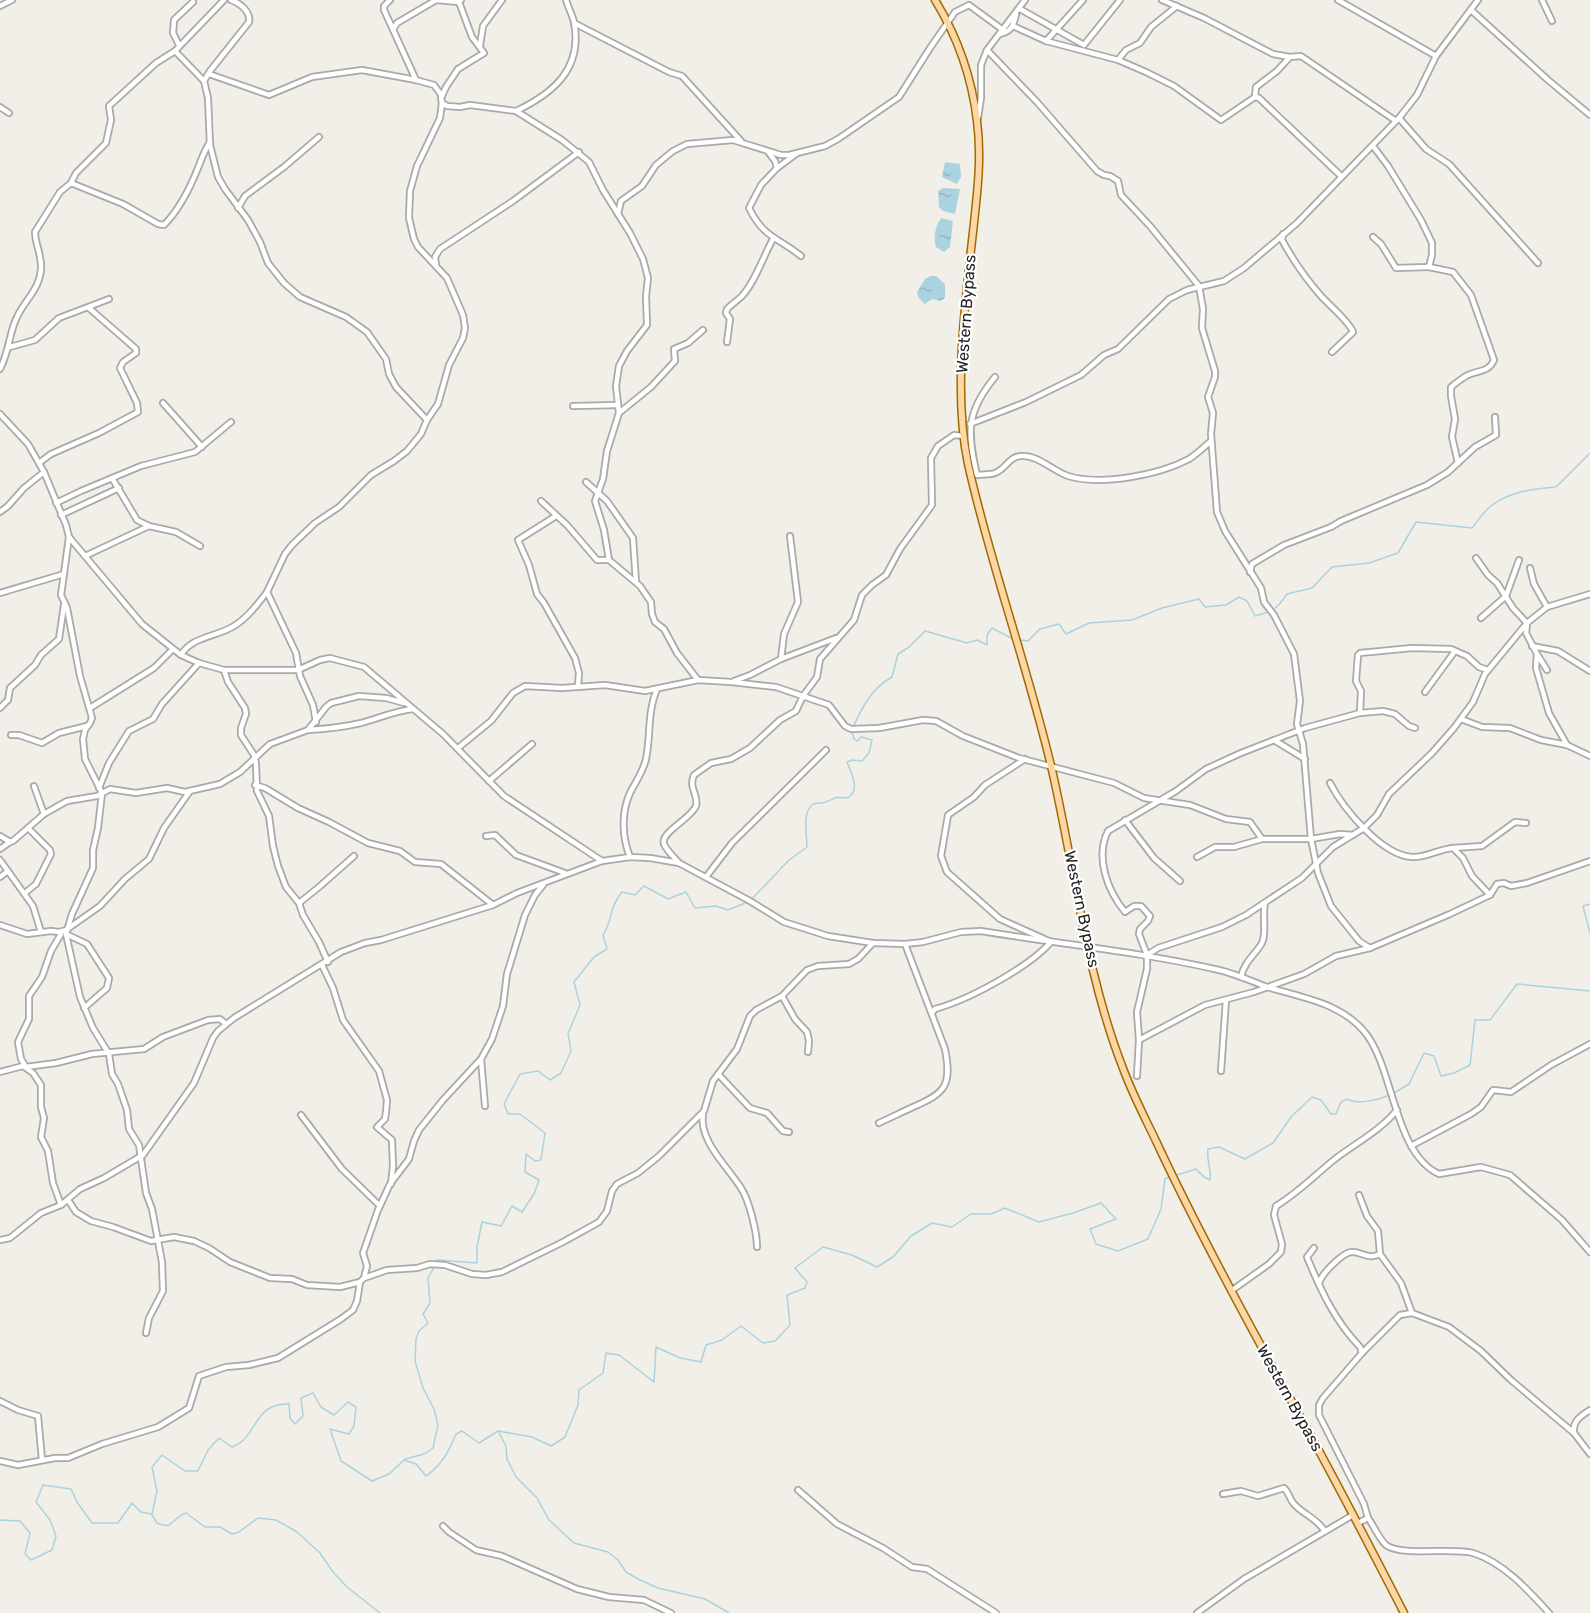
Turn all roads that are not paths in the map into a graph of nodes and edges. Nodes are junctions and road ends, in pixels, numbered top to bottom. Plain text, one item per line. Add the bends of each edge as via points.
1 (12, 0) edge
2 (224, 0) edge
3 (231, 0) edge
4 (390, 0) edge
5 (502, 0) edge
6 (566, 0) edge
7 (935, 0) edge
8 (1025, 0) edge
9 (1083, 0) edge
10 (1120, 0) edge
11 (1162, 0) edge
12 (1338, 0) edge
13 (1479, 0) edge
14 (1542, 0) edge
15 (460, 1) edge
16 (193, 2) dead end
17 (0, 6) edge
18 (1177, 6) junction
19 (1471, 10) junction
20 (1018, 11) junction
21 (1551, 21) dead end
22 (574, 23) junction
23 (948, 23) junction
24 (1013, 26) junction
25 (393, 28) junction
26 (1058, 30) junction
27 (1001, 32) junction
28 (1046, 41) junction
29 (179, 45) junction
30 (480, 46) junction
31 (987, 50) junction
32 (175, 51) junction
33 (1436, 56) junction
34 (1290, 57) junction
35 (1118, 60) junction
36 (209, 74) junction
37 (416, 80) junction
38 (204, 81) junction
39 (442, 96) junction
40 (1255, 97) junction
41 (442, 103) junction
42 (0, 107) edge
43 (516, 111) junction
44 (9, 113) dead end
45 (1590, 115) edge
46 (1398, 120) junction
47 (978, 123) junction
48 (319, 137) dead end
49 (210, 141) junction
50 (743, 143) junction
51 (1373, 146) junction
52 (579, 152) junction
53 (769, 153) junction
54 (796, 153) junction
55 (777, 168) junction
56 (1341, 177) junction
57 (71, 183) junction
58 (607, 197) junction
59 (621, 201) junction
60 (238, 208) junction
61 (618, 214) junction
62 (1283, 234) junction
63 (1373, 237) dead end
64 (773, 239) junction
65 (801, 256) dead end
66 (1538, 263) dead end
67 (436, 266) junction
68 (1429, 267) junction
69 (1199, 286) junction
70 (109, 299) dead end
71 (89, 308) junction
72 (703, 330) dead end
73 (727, 342) dead end
74 (10, 346) junction
75 (1332, 352) dead end
76 (0, 369) edge
77 (995, 377) dead end
78 (163, 403) dead end
79 (618, 405) junction
80 (573, 406) dead end
81 (619, 413) junction
82 (0, 414) edge
83 (1495, 417) dead end
84 (427, 420) junction
85 (231, 422) dead end
86 (970, 424) junction
87 (964, 436) junction
88 (1211, 441) junction
89 (202, 447) junction
90 (39, 463) junction
91 (1458, 463) junction
92 (44, 472) junction
93 (112, 478) junction
94 (586, 482) dead end
95 (119, 488) junction
96 (598, 491) junction
97 (541, 501) dead end
98 (56, 503) junction
99 (0, 512) edge
100 (61, 515) junction
101 (556, 516) junction
102 (149, 526) junction
103 (790, 536) dead end
104 (69, 537) junction
105 (200, 546) dead end
106 (85, 556) junction
107 (1476, 558) dead end
108 (609, 560) junction
109 (1519, 560) dead end
110 (1530, 568) dead end
111 (1250, 572) junction
112 (64, 574) junction
113 (636, 582) junction
114 (267, 592) junction
115 (0, 593) edge
116 (1590, 594) edge
117 (1506, 596) junction
118 (64, 605) junction
119 (1547, 607) junction
120 (1481, 618) dead end
121 (1527, 623) junction
122 (837, 638) junction
123 (1532, 646) junction
124 (172, 650) junction
125 (1455, 651) junction
126 (1537, 654) junction
127 (181, 655) junction
128 (781, 659) junction
129 (199, 663) junction
130 (224, 670) junction
131 (298, 670) junction
132 (1488, 670) junction
133 (1547, 670) dead end
134 (1590, 671) edge
135 (698, 680) junction
136 (731, 682) junction
137 (578, 686) junction
138 (657, 689) junction
139 (1425, 692) dead end
140 (803, 696) junction
141 (406, 704) junction
142 (0, 708) edge
143 (90, 708) junction
144 (413, 709) junction
145 (1360, 713) junction
146 (1461, 719) junction
147 (316, 722) junction
148 (87, 726) junction
149 (1415, 728) dead end
150 (308, 730) junction
151 (1299, 731) junction
152 (11, 735) dead end
153 (1274, 740) junction
154 (532, 744) dead end
155 (1567, 746) junction
156 (458, 748) junction
157 (826, 750) dead end
158 (1590, 756) edge
159 (254, 758) junction
160 (1025, 759) junction
161 (1305, 759) junction
162 (1051, 767) junction
163 (489, 781) junction
164 (1330, 783) dead end
165 (255, 785) junction
166 (34, 786) dead end
167 (100, 790) junction
168 (190, 791) junction
169 (1158, 801) junction
170 (44, 814) junction
171 (1125, 820) junction
172 (1526, 823) dead end
173 (28, 828) junction
174 (1364, 828) junction
175 (1353, 834) junction
176 (0, 836) edge
177 (486, 836) dead end
178 (1311, 838) junction
179 (1262, 839) junction
180 (10, 842) junction
181 (1453, 848) junction
182 (0, 849) edge
183 (354, 856) dead end
184 (630, 857) junction
185 (1197, 857) dead end
186 (0, 860) edge
187 (602, 861) junction
188 (1590, 861) edge
189 (679, 863) junction
190 (1316, 865) junction
191 (8, 871) junction
192 (566, 874) junction
193 (706, 876) junction
194 (0, 877) edge
195 (1179, 880) dead end
196 (545, 883) junction
197 (25, 893) junction
198 (1490, 895) junction
199 (299, 903) junction
200 (1265, 903) junction
201 (493, 905) junction
202 (0, 925) edge
203 (42, 932) junction
204 (63, 932) junction
205 (1051, 942) junction
206 (873, 943) junction
207 (904, 944) junction
208 (1088, 948) junction
209 (1370, 948) junction
210 (1147, 955) junction
211 (328, 962) junction
212 (322, 965) junction
213 (1241, 976) junction
214 (1267, 987) junction
215 (782, 996) junction
216 (1226, 1000) junction
217 (84, 1008) junction
218 (932, 1013) junction
219 (226, 1024) junction
220 (1139, 1040) junction
221 (1590, 1044) edge
222 (808, 1052) dead end
223 (109, 1054) junction
224 (482, 1059) junction
225 (26, 1067) junction
226 (1221, 1071) dead end
227 (0, 1072) edge
228 (718, 1074) junction
229 (1137, 1076) dead end
230 (485, 1106) dead end
231 (1397, 1110) junction
232 (704, 1111) junction
233 (301, 1115) dead end
234 (879, 1123) dead end
235 (789, 1132) dead end
236 (1411, 1146) junction
237 (140, 1156) junction
238 (393, 1166) junction
239 (403, 1167) junction
240 (390, 1184) junction
241 (1359, 1195) dead end
242 (68, 1200) junction
243 (61, 1205) junction
244 (380, 1206) junction
245 (0, 1240) edge
246 (157, 1240) junction
247 (757, 1247) dead end
248 (1314, 1248) dead end
249 (1590, 1252) edge
250 (1380, 1254) junction
251 (362, 1280) junction
252 (1319, 1284) junction
253 (1231, 1291) junction
254 (1412, 1313) junction
255 (146, 1334) dead end
256 (1362, 1353) junction
257 (0, 1401) edge
258 (1590, 1410) edge
259 (1574, 1433) junction
260 (1590, 1454) edge
261 (42, 1460) junction
262 (0, 1461) edge
263 (798, 1490) dead end
264 (1223, 1494) dead end
265 (1353, 1515) junction
266 (1368, 1518) junction
267 (1358, 1523) junction
268 (443, 1526) dead end
269 (1324, 1530) junction
270 (671, 1613) edge
271 (996, 1613) edge
272 (1197, 1613) edge
273 (1404, 1613) edge
274 (1549, 1613) edge

1 - 17 street
2 - 29 street
3 - 36 street via 249,14 249,22
4 - 25 street via 384,6
5 - 30 street via 483,26
6 - 22 street
7 - 23 main road, Western Bypass
8 - 20 street
9 - 26 street
10 - 26 street via 1084,45
11 - 18 street
12 - 33 street
13 - 19 street
14 - 21 street
15 - 25 street via 436,0
15 - 30 street via 472,37
16 - 29 street via 174,20 173,33
18 - 34 street via 1273,54
18 - 35 street
19 - 33 street
19 - 45 street
20 - 24 street
20 - 26 street
20 - 27 street
22 - 43 street via 573,59 563,77 542,96
22 - 50 street via 682,76
23 - 27 street via 956,12 969,5
23 - 47 main road, Western Bypass via 964,64
23 - 54 street via 899,98 825,146
24 - 27 street via 1008,32
24 - 28 street
25 - 37 street
26 - 28 street
27 - 31 street
28 - 35 street
29 - 32 street
30 - 39 street via 484,53 458,69
31 - 47 street via 980,69
31 - 69 street via 1097,171 1118,181 1121,195
32 - 38 street
32 - 57 street via 109,106 111,120 106,143
33 - 46 street
34 - 40 street via 1257,87
34 - 46 street via 1300,56
35 - 40 street via 1174,87 1221,120
36 - 37 street via 269,95 312,77 357,70
36 - 38 street
37 - 39 street via 434,86
38 - 49 street
39 - 41 street
40 - 56 street
41 - 43 street
41 - 67 street via 411,185 409,218 418,247
42 - 44 street
43 - 52 street
46 - 51 street
46 - 66 street via 1426,149 1449,164
47 - 87 main road, Western Bypass via 978,182 961,378
48 - 60 street via 245,196
49 - 57 street via 174,215 164,225
49 - 60 street via 218,177
50 - 53 street
50 - 59 street via 715,141 680,147 656,165 639,189
51 - 56 street
51 - 68 street via 1421,219 1432,243
52 - 58 street via 589,162
52 - 67 street via 441,249 435,257
53 - 54 street
53 - 55 street
54 - 55 street
55 - 64 street via 761,184 749,208
56 - 62 street
57 - 74 street via 60,192 34,232 40,257 39,278 18,314
58 - 59 street
58 - 61 street
59 - 61 street
60 - 84 street via 273,272 300,297 346,317 367,332 386,359 396,387
61 - 79 street via 648,278 648,326 619,366
62 - 69 street via 1230,278
62 - 75 street via 1282,240 1302,273 1351,327 1353,332
63 - 68 street via 1395,267
64 - 65 street
64 - 73 street via 746,290 727,309
67 - 84 street via 447,279 463,315 465,334 448,364 438,405
68 - 91 street via 1453,272 1471,295 1494,360 1490,367 1451,387 1455,419 1452,437
69 - 86 street via 1169,299 1118,349 1104,355 1081,375
69 - 88 street via 1202,328 1216,374 1208,397 1213,413
70 - 71 street
71 - 74 street via 59,318 35,340
71 - 90 street via 136,349 120,368 138,412 51,453
72 - 81 street via 674,349 675,361
74 - 76 street
77 - 86 street
78 - 89 street
79 - 80 street
79 - 81 street
81 - 96 street
82 - 90 street via 28,444
83 - 91 street via 1496,435
84 - 114 street via 407,451 371,475 292,545
85 - 89 street
86 - 88 street via 977,475 996,472 1015,457 1025,456 1077,478 1138,476 1174,466
87 - 122 street via 954,435 933,452 932,505 886,575 866,589 854,620
87 - 162 main road, Western Bypass via 981,517
88 - 111 street via 1217,512
89 - 93 street via 188,455 160,460
90 - 92 street
91 - 111 street via 1427,485 1284,546 1252,564
92 - 98 street
92 - 99 street
93 - 95 street
93 - 98 street
94 - 96 street
95 - 100 street
95 - 102 street via 137,520
96 - 108 street via 595,501
96 - 113 street via 633,538
97 - 101 street
98 - 100 street
100 - 104 street
101 - 108 street via 597,560
101 - 137 street via 518,540 537,594 575,658
102 - 105 street via 176,532
102 - 106 street
103 - 128 street via 798,602 784,634
104 - 106 street
104 - 112 street
106 - 124 street via 142,624
107 - 117 street
108 - 113 street
109 - 117 street
110 - 119 street
111 - 151 street via 1294,654
112 - 115 street
112 - 118 street via 60,595
113 - 135 street via 651,602 655,622 664,629
114 - 127 street via 238,623 224,632 206,636
114 - 131 street via 296,652
116 - 119 street
117 - 120 street
117 - 121 street
118 - 142 street via 59,639 10,688 8,700
118 - 143 street
119 - 121 street
121 - 123 street
121 - 132 street
122 - 128 street
122 - 140 street via 820,658 817,677
123 - 126 street
123 - 134 street via 1558,651
124 - 127 street
124 - 143 street via 154,668
125 - 132 street
125 - 139 street
125 - 145 street via 1412,648 1359,653 1356,681 1361,691
126 - 133 street
126 - 155 street via 1536,668 1549,713
127 - 129 street
128 - 136 street
129 - 130 street
129 - 167 street via 153,719 129,731
130 - 131 street
130 - 159 street via 245,708 241,735
131 - 141 street via 330,658 356,664 371,672
131 - 147 street
132 - 146 street
135 - 136 street
135 - 138 street
136 - 140 street via 776,687
137 - 138 street via 611,685 645,692
137 - 156 street via 519,688 491,721
138 - 184 street via 648,725 646,759 625,812 623,838
140 - 160 street via 831,706 851,729 930,720
140 - 189 street via 796,711 784,716 754,746 731,759 711,763 694,775 694,809 663,839
141 - 144 street
141 - 147 street via 359,696 326,706
143 - 148 street via 92,721
144 - 150 street via 362,723
144 - 156 street
145 - 149 street via 1387,711
145 - 151 street
146 - 155 street via 1482,728 1510,728
146 - 174 street via 1389,794
147 - 150 street
148 - 152 street via 42,742
148 - 167 street via 83,739 85,759
150 - 159 street via 276,741
151 - 153 street
151 - 161 street
153 - 161 street
153 - 169 street via 1206,769
154 - 163 street
155 - 158 street
156 - 163 street
157 - 193 street via 732,843
159 - 165 street
159 - 168 street via 229,780
160 - 162 street
160 - 205 street via 948,815 940,856 947,872 992,913
161 - 178 street
162 - 169 street via 1114,783
162 - 208 main road, Western Bypass
163 - 187 street via 513,803
164 - 174 street via 1336,796
165 - 199 street via 269,816 278,866 286,887
165 - 201 street via 368,843 400,851 415,862 441,864
166 - 170 street
167 - 168 street
167 - 170 street via 97,796 60,803
167 - 204 street via 93,868
168 - 204 street via 164,828 149,859 100,906
169 - 171 street
169 - 179 street via 1191,805 1226,819 1250,822
170 - 173 street
171 - 195 street via 1154,858
171 - 210 street via 1106,835 1102,848 1104,866 1109,885 1125,912 1141,906 1150,916 1139,934
172 - 181 street via 1515,822 1482,846
173 - 180 street
173 - 197 street via 51,854 36,884
174 - 175 street
174 - 181 street via 1390,850 1409,856
175 - 178 street
175 - 190 street
176 - 180 street
177 - 192 street via 495,835 516,855
178 - 179 street
178 - 190 street
179 - 185 street via 1234,847 1215,847
180 - 182 street
181 - 198 street
183 - 199 street
184 - 187 street
184 - 189 street
186 - 191 street
187 - 192 street
188 - 198 street via 1527,883 1497,884
189 - 193 street
190 - 200 street
190 - 209 street via 1331,906 1359,941
191 - 194 street
191 - 197 street
192 - 196 street
193 - 206 street via 784,922 828,936
196 - 201 street
196 - 224 street via 525,915 507,974 498,1024
197 - 203 street
198 - 209 street
199 - 211 street
200 - 210 street via 1222,927
200 - 213 street via 1263,939
201 - 211 street via 365,943
202 - 203 street via 27,934
203 - 204 street
204 - 217 street
204 - 217 street via 87,944 109,978 107,988
204 - 225 street via 29,996 29,1018 18,1042
205 - 207 street via 969,930
205 - 208 street
205 - 218 street via 1008,976
206 - 207 street
206 - 215 street via 849,964 807,970
207 - 218 street
208 - 210 street
208 - 253 main road, Western Bypass via 1124,1072 1175,1184
209 - 214 street via 1341,954 1304,974
210 - 213 street
210 - 220 street via 1137,1012
211 - 212 street
212 - 219 street
212 - 238 street via 343,1020 379,1071 387,1100 385,1119 377,1127 392,1140
213 - 214 street
214 - 216 street
214 - 231 street via 1318,1001 1348,1016 1373,1046
215 - 222 street via 807,1032
215 - 228 street via 752,1014 737,1049
216 - 220 street via 1205,1005
216 - 226 street
217 - 223 street
218 - 234 street via 948,1067 942,1089 931,1100
219 - 223 street via 220,1019 208,1020 163,1037 144,1049
219 - 237 street via 210,1044 194,1083
220 - 229 street
221 - 236 street via 1511,1092 1493,1090 1476,1110
223 - 225 street
223 - 237 street
224 - 230 street
224 - 239 street via 430,1115
225 - 227 street
225 - 243 street via 41,1085 41,1137
228 - 232 street
228 - 235 street via 750,1108 767,1113 783,1131
231 - 236 street
231 - 253 street via 1386,1123 1276,1206 1281,1252
232 - 247 street via 704,1134 744,1195
232 - 251 street via 659,1156 617,1184 607,1211 595,1225 524,1262 486,1275 430,1264 387,1270
233 - 244 street via 342,1169
236 - 249 street via 1439,1174 1481,1167 1510,1175 1562,1220
237 - 242 street via 80,1189
237 - 246 street
238 - 239 street
238 - 240 street
239 - 240 street
240 - 244 street
241 - 250 street via 1378,1231
242 - 243 street
242 - 246 street via 76,1212 91,1221
243 - 245 street via 41,1214 10,1238
244 - 251 street via 363,1253 367,1266
246 - 251 street via 174,1237 194,1241 239,1267 270,1278 334,1286
246 - 255 street via 163,1291 149,1318
248 - 252 street via 1307,1257
250 - 252 street via 1368,1257 1346,1253 1322,1275
250 - 254 street via 1401,1283
251 - 261 street via 355,1306 341,1319 278,1358 199,1376 189,1407 168,1422 68,1458
252 - 256 street via 1336,1319
253 - 265 main road, Western Bypass
254 - 256 street via 1400,1315
254 - 259 street via 1460,1335
256 - 266 street via 1323,1398 1318,1410
257 - 261 street via 39,1416
258 - 259 street via 1576,1421
259 - 260 street
261 - 262 street via 18,1464
263 - 271 street via 837,1524 912,1567 927,1569
264 - 269 street via 1241,1491 1258,1496 1284,1488 1294,1504
265 - 267 main road, Western Bypass
265 - 269 street
266 - 267 street
266 - 274 street via 1382,1541 1393,1548 1467,1551 1491,1561
267 - 273 main road, Western Bypass
268 - 270 street via 476,1550 502,1556 578,1589 609,1597 644,1599
269 - 272 street

